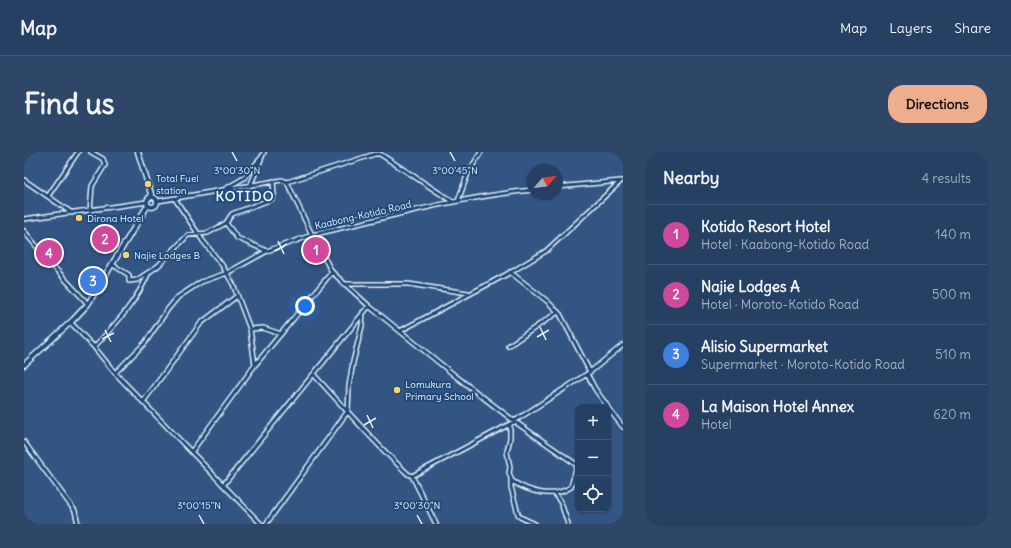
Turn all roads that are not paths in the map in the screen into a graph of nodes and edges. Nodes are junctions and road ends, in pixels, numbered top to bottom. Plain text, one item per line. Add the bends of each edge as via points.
1 (78, 152) edge
2 (91, 152) edge
3 (138, 152) edge
4 (264, 152) edge
5 (481, 152) edge
6 (375, 153) edge
7 (261, 158) junction
8 (24, 180) edge
9 (273, 181) junction
10 (622, 181) edge
11 (287, 182) junction
12 (250, 186) junction
13 (563, 186) edge
14 (222, 191) junction
15 (527, 191) edge
16 (48, 196) junction
17 (152, 197) junction
18 (175, 199) junction
19 (158, 201) junction
20 (458, 201) junction
21 (453, 202) junction
22 (149, 205) junction
23 (90, 211) junction
24 (72, 213) junction
25 (24, 219) edge
26 (226, 223) junction
27 (24, 231) edge
28 (199, 234) junction
29 (312, 235) junction
30 (267, 251) junction
31 (113, 265) junction
32 (149, 272) junction
33 (332, 272) junction
34 (510, 272) junction
35 (227, 273) junction
36 (344, 284) junction
37 (469, 293) junction
38 (238, 296) junction
39 (88, 304) junction
40 (369, 306) junction
41 (363, 312) junction
42 (558, 312) junction
43 (71, 323) junction
44 (250, 329) junction
45 (400, 330) junction
46 (281, 334) junction
47 (623, 345) edge
48 (508, 346) dead end
49 (94, 347) junction
50 (24, 365) edge
51 (255, 365) junction
52 (115, 373) junction
53 (589, 373) junction
54 (314, 375) junction
55 (142, 402) junction
56 (606, 404) edge
57 (348, 411) junction
58 (611, 411) edge
59 (514, 421) junction
60 (510, 424) junction
61 (623, 426) edge
62 (24, 442) edge
63 (192, 451) junction
64 (412, 476) junction
65 (511, 479) junction
66 (224, 484) junction
67 (555, 494) junction
68 (78, 524) edge
69 (261, 524) edge
70 (266, 524) edge
71 (436, 524) edge
72 (535, 524) edge
73 (568, 524) edge

1 - 16 street
2 - 23 street via 103,159 106,165 92,186
3 - 17 main road
4 - 7 street
5 - 20 street via 468,173
6 - 11 street
6 - 21 street via 384,155
7 - 12 street
7 - 14 street via 244,178
8 - 16 street
9 - 11 street
9 - 12 street
9 - 26 street via 272,199 232,214
10 - 13 street
10 - 34 street via 546,250
11 - 29 street, Kaabong-Kotido Road
12 - 14 street
14 - 18 street
15 - 20 street, Kaabong-Kotido Road
16 - 24 street
17 - 19 main road
17 - 22 main road via 149,198
18 - 19 street
18 - 28 street
19 - 22 main road via 156,205
20 - 21 street, Kaabong-Kotido Road
21 - 29 street, Kaabong-Kotido Road
22 - 23 street
22 - 31 main road
23 - 24 street
24 - 25 street
26 - 28 street via 208,233
26 - 30 street via 237,238
27 - 39 street
28 - 32 street via 188,235
28 - 35 street
29 - 30 street
29 - 33 street
30 - 35 street
31 - 32 street via 130,275 129,280 136,280
31 - 39 main road
32 - 49 street via 142,290 116,325
33 - 36 street
33 - 46 street
34 - 37 street
34 - 42 street
35 - 38 street
35 - 52 street via 201,282 178,297 145,343
36 - 37 street via 408,284
36 - 40 street
37 - 45 street
38 - 44 street
38 - 55 street via 201,324
39 - 43 main road
40 - 41 street
40 - 45 street
41 - 54 street
41 - 57 street via 353,362
42 - 48 street
42 - 53 street
43 - 49 street
43 - 50 main road
44 - 46 street via 263,328
44 - 51 street
45 - 59 street via 436,362
46 - 51 street
47 - 53 street
49 - 52 street
51 - 63 street
52 - 55 street
53 - 56 street via 595,389
53 - 59 street
54 - 57 street
54 - 66 street
55 - 63 street
57 - 64 street via 371,439
57 - 70 street
58 - 61 street
59 - 60 street
59 - 67 street via 577,465 571,486
60 - 64 street
60 - 65 street via 507,452
62 - 68 street via 75,511
63 - 66 street
64 - 71 street
65 - 67 street via 540,492
65 - 72 street via 518,514
66 - 69 street
67 - 73 street

